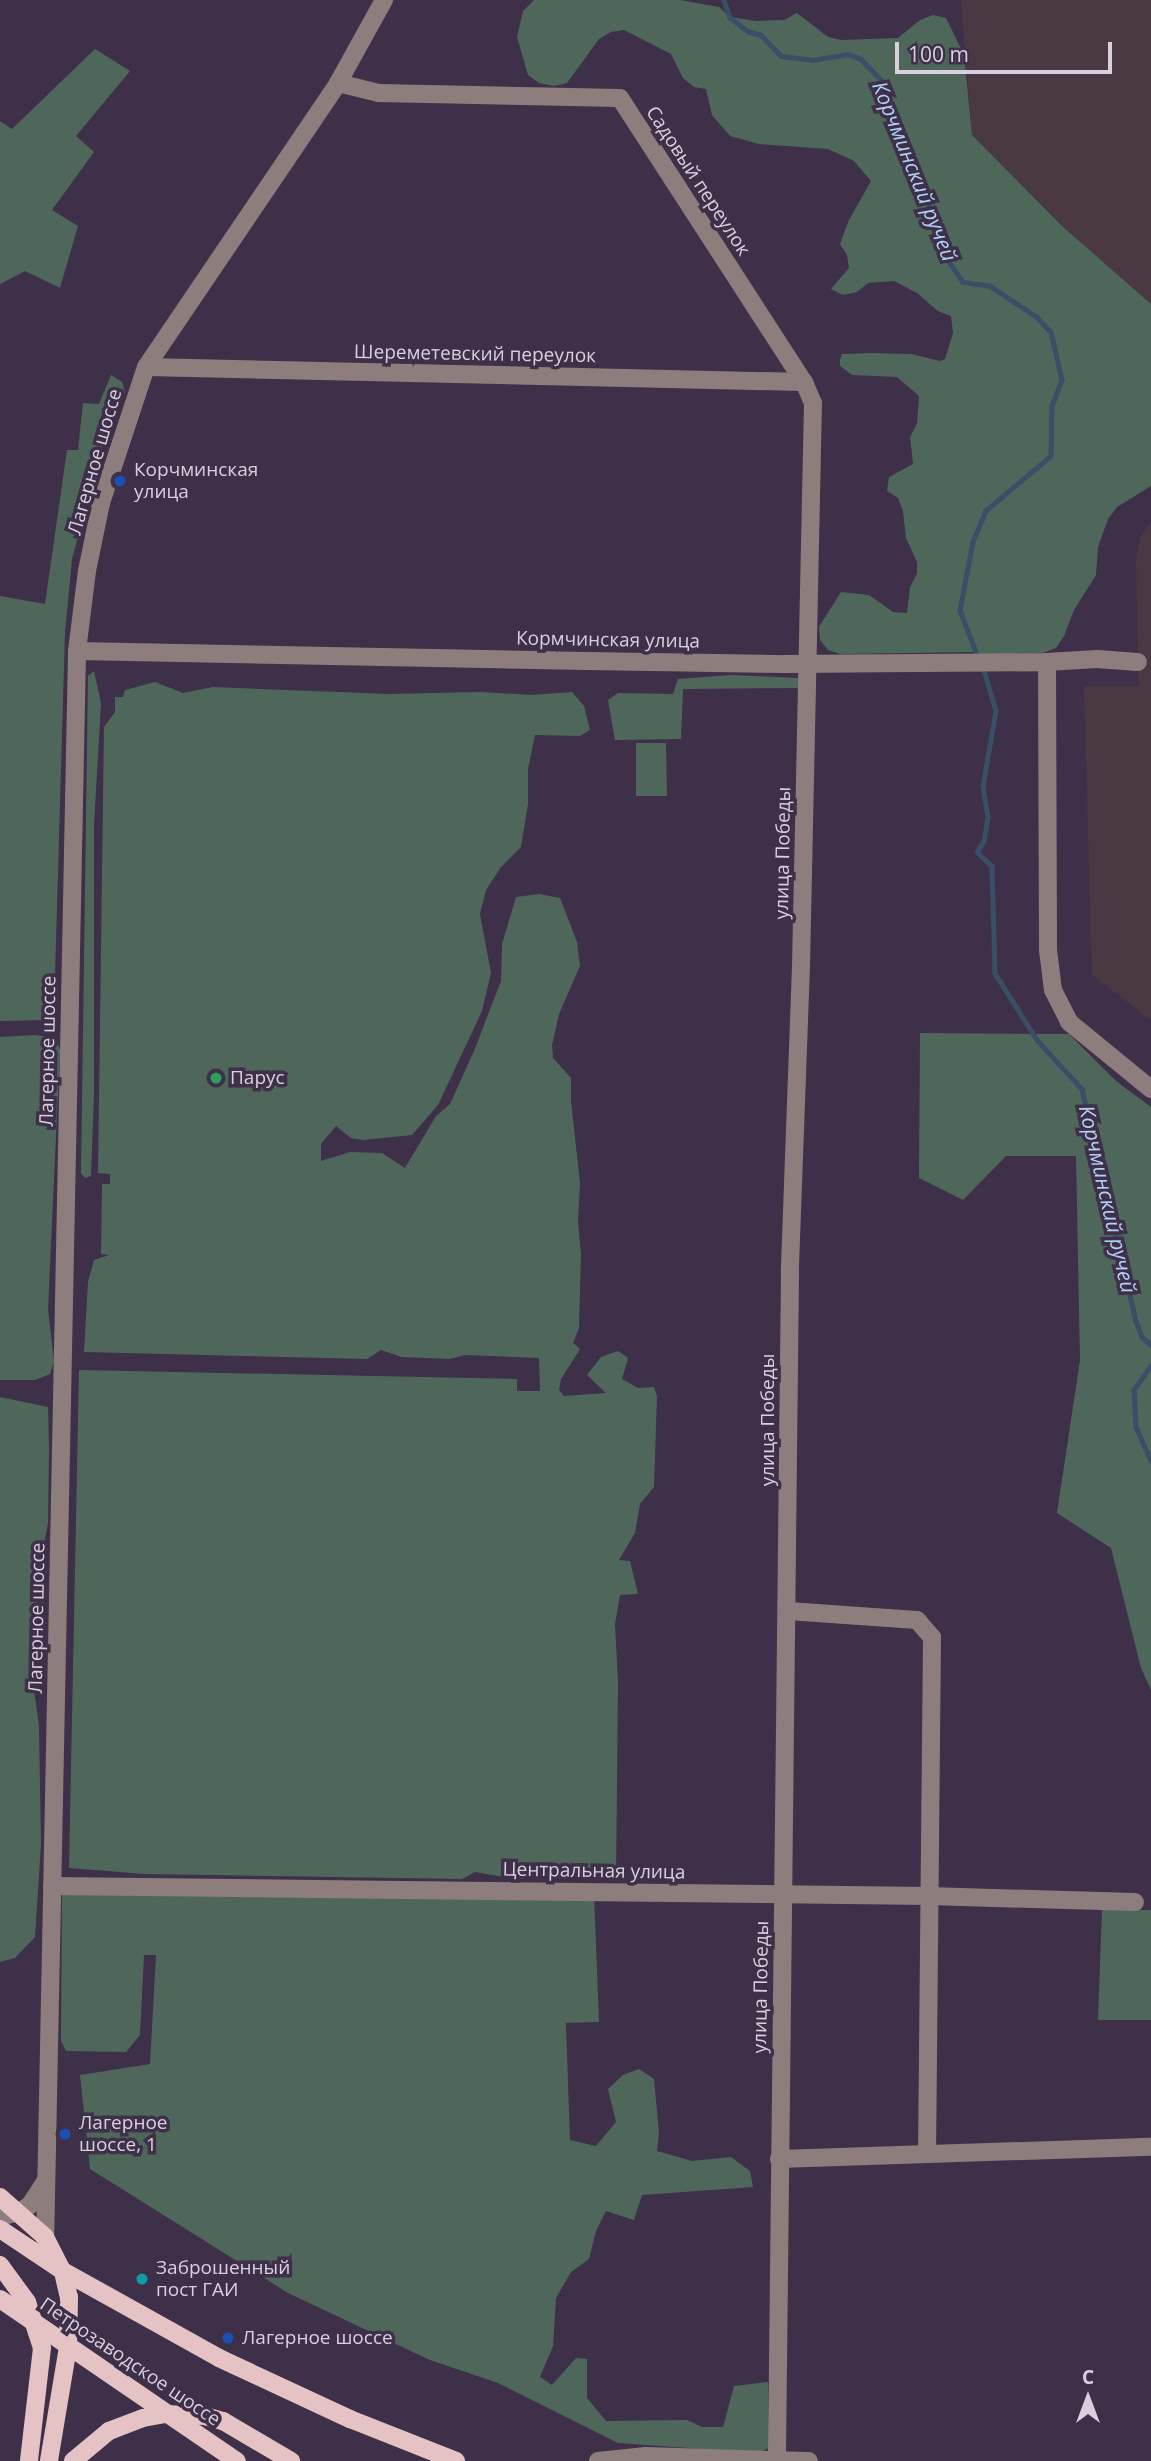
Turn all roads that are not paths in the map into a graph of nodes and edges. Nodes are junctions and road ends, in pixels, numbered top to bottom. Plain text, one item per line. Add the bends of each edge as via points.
1 (384, 0) edge
2 (338, 83) junction
3 (146, 367) junction
4 (804, 382) junction
5 (77, 650) junction
6 (1047, 662) junction
7 (1138, 662) dead end
8 (808, 663) junction
9 (1151, 1089) edge
10 (788, 1611) junction
11 (52, 1886) junction
12 (783, 1894) junction
13 (929, 1896) junction
14 (1135, 1902) dead end
15 (1150, 2147) edge
16 (927, 2154) junction
17 (779, 2159) junction
18 (45, 2182) junction
19 (0, 2197) edge
20 (0, 2217) edge
21 (0, 2229) edge
22 (45, 2259) junction
23 (0, 2265) edge
24 (0, 2299) edge
25 (777, 2460) edge
26 (29, 2461) edge
27 (49, 2461) edge
28 (73, 2461) edge
29 (237, 2461) edge
30 (290, 2461) edge
31 (456, 2461) edge
32 (598, 2461) edge
33 (809, 2461) edge

1 - 2 street, Лагерное шоссе
2 - 3 street, Лагерное шоссе
2 - 4 street, Садовый переулок via 379,93 620,98
3 - 4 street, Шереметевский переулок
3 - 5 street, Лагерное шоссе via 101,503
4 - 8 street, улица Победы via 813,403
5 - 8 street, Кормчинская улица
5 - 11 street, Лагерное шоссе
6 - 7 street, Кормчинская улица
6 - 8 street, Кормчинская улица
6 - 9 street via 1048,950 1054,990 1069,1022
8 - 10 street, улица Победы via 790,1248
10 - 12 street, улица Победы
10 - 13 street via 917,1620 932,1637
11 - 12 street, Центральная улица
11 - 18 street, Лагерное шоссе
12 - 13 street, Центральная улица
12 - 17 street, улица Победы
13 - 14 street, Центральная улица
13 - 16 street
15 - 16 street
16 - 17 street
17 - 25 street, улица Победы
18 - 20 street via 30,2205
18 - 22 street, Лагерное шоссе
19 - 27 main road, bridge via 45,2237 63,2272 69,2297 68,2347
21 - 22 main road, Петрозаводское шоссе
22 - 31 main road, Петрозаводское шоссе via 267,2383
23 - 26 main road, bridge via 27,2302 41,2348
24 - 29 main road, Петрозаводское шоссе
25 - 32 street via 646,2456
25 - 33 street
28 - 30 main road, bridge via 108,2431 166,2414 223,2421

